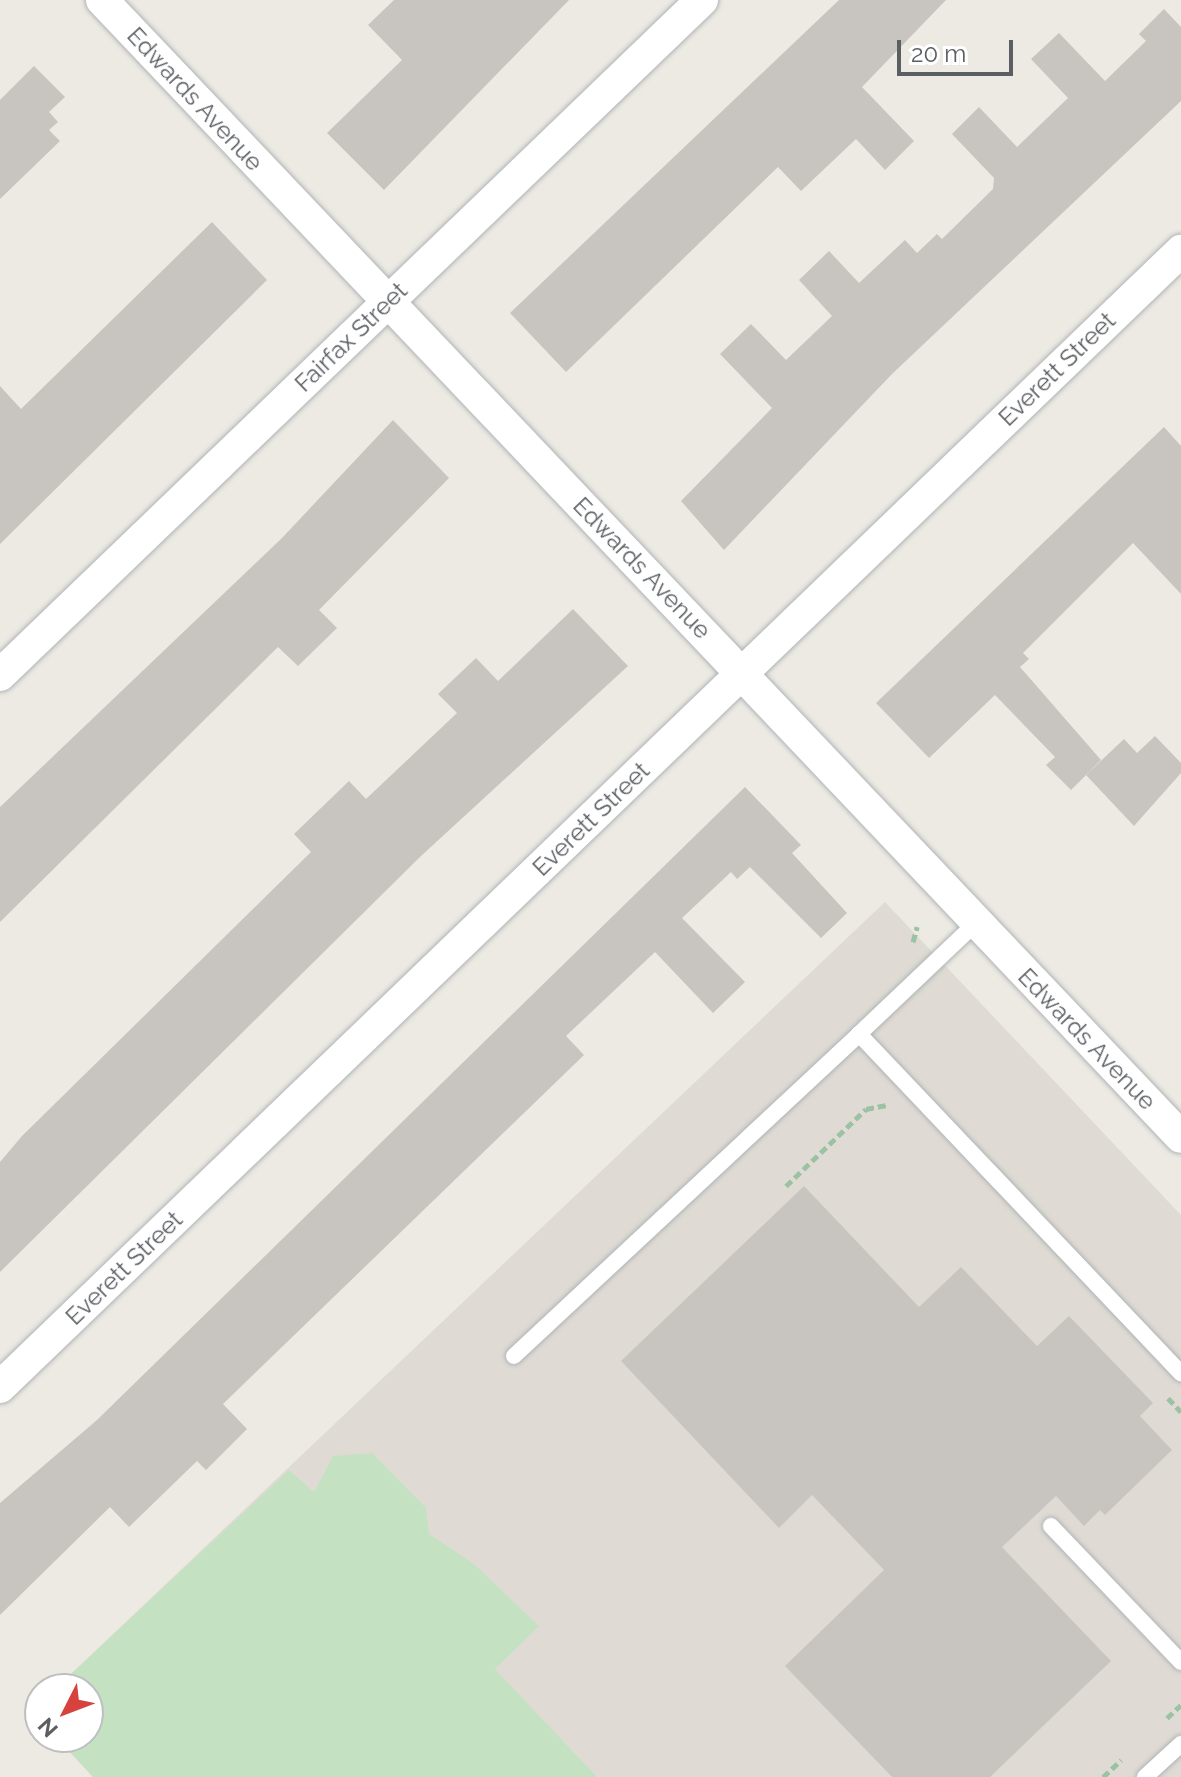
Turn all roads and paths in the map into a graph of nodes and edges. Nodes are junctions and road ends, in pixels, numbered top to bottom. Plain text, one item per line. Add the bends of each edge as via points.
1 (102, 0) edge
2 (702, 0) edge
3 (1181, 251) edge
4 (386, 303) junction
5 (742, 673) junction
6 (0, 675) edge
7 (977, 922) junction
8 (859, 1034) junction
9 (898, 1116) dead end
10 (1181, 1137) edge
11 (786, 1186) dead end
12 (514, 1356) dead end
13 (1181, 1373) edge
14 (0, 1387) edge
15 (1159, 1390) dead end
16 (1181, 1412) edge
17 (1051, 1526) dead end
18 (1181, 1662) edge
19 (1181, 1744) edge
20 (1145, 1777) edge

1 - 4 street, Edwards Avenue
2 - 4 street, Fairfax Street
3 - 5 street, Everett Street
4 - 5 street, Edwards Avenue
4 - 6 street, Fairfax Street
5 - 7 street, Edwards Avenue
5 - 14 street, Everett Street
7 - 8 lane
7 - 10 street, Edwards Avenue
8 - 12 lane
8 - 13 lane
9 - 11 path via 877,1102
15 - 16 path
17 - 18 lane
19 - 20 lane

